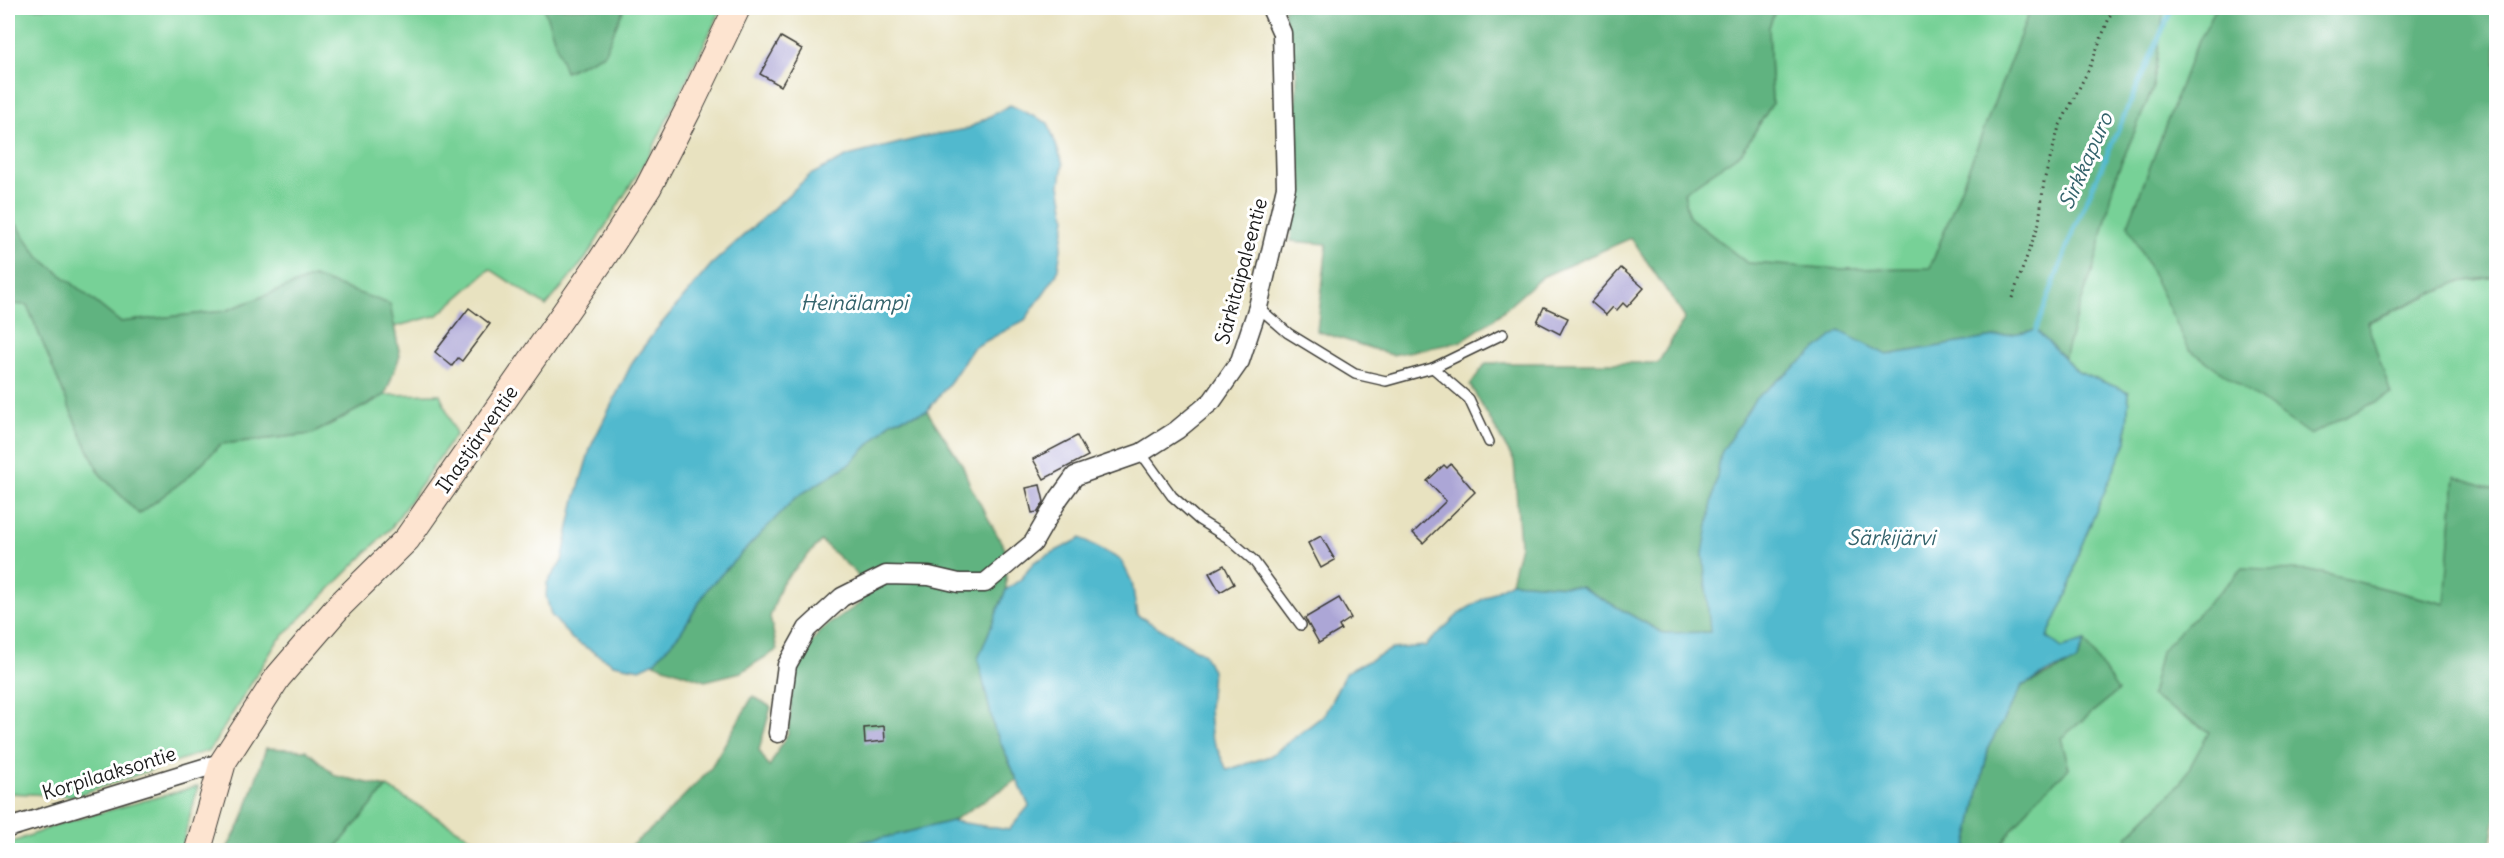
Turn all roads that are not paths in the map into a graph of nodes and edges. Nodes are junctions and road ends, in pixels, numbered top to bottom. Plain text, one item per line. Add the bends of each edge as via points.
1 (736, 8) edge
2 (1271, 8) edge
3 (1258, 307) junction
4 (1503, 334) dead end
5 (1433, 368) junction
6 (1489, 442) dead end
7 (1141, 453) junction
8 (1301, 625) dead end
9 (778, 733) dead end
10 (223, 762) junction
11 (8, 828) edge
12 (198, 850) edge

1 - 10 street, Ihastjärventie via 648,188 600,262 407,539 340,605 278,677
2 - 3 street, Särkitaipaleentie via 1282,33 1286,187
3 - 5 lane via 1288,333 1355,374 1386,381
3 - 7 street, Särkitaipaleentie via 1240,361 1212,401
4 - 5 lane
5 - 6 lane via 1469,399
7 - 8 lane via 1172,496 1253,560
7 - 9 street, Särkitaipaleentie via 1075,476 1033,543 985,583 886,575 842,597 807,629 787,664
10 - 11 street, Korpilaaksontie
10 - 12 street, Ihastjärventie

